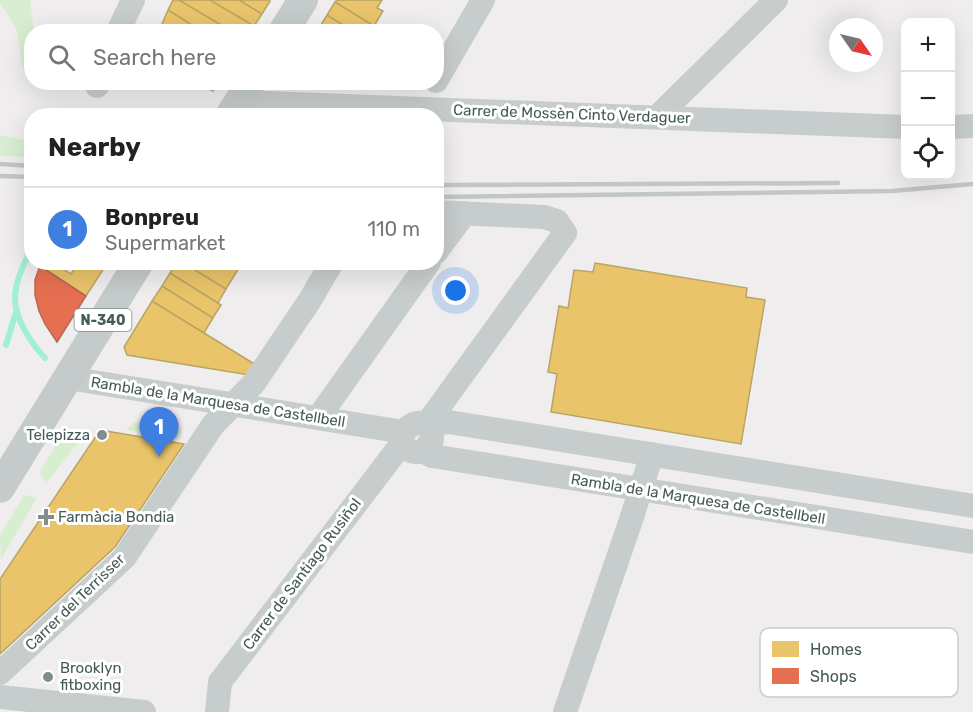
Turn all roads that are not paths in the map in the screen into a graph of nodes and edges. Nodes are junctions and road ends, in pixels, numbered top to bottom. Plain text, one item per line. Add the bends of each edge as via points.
1 (133, 0) edge
2 (303, 0) edge
3 (483, 0) edge
4 (776, 0) edge
5 (122, 24) edge
6 (288, 24) edge
7 (444, 68) edge
8 (431, 90) edge
9 (240, 100) edge
10 (421, 108) joint
11 (444, 109) edge
12 (657, 117) junction
13 (973, 126) edge
14 (901, 127) edge
15 (955, 127) edge
16 (444, 212) edge
17 (465, 213) junction
18 (444, 241) edge
19 (134, 270) edge
20 (327, 270) edge
21 (423, 270) edge
22 (68, 378) junction
23 (233, 404) junction
24 (318, 418) junction
25 (417, 436) junction
26 (652, 454) junction
27 (0, 488) edge
28 (641, 489) junction
29 (973, 506) edge
30 (973, 543) edge
31 (0, 673) edge
32 (0, 697) edge
33 (144, 712) edge
34 (218, 712) edge
35 (565, 712) edge

1 - 5 street
2 - 6 main road
3 - 7 street
4 - 12 street
8 - 10 street
9 - 10 street, Carrer de Mossèn Cinto Verdaguer
11 - 12 street, Carrer de Mossèn Cinto Verdaguer
12 - 14 street, Carrer de Mossèn Cinto Verdaguer
13 - 15 street
16 - 17 street
17 - 18 street
17 - 25 street, Carrer de Santiago Rusiñol via 544,217 557,221 565,233
19 - 22 main road, N-340
20 - 23 street, Carrer del Terrisser via 254,383
21 - 24 street
22 - 23 street, Rambla de la Marquesa de Castellbell
22 - 27 main road, N-340
23 - 24 street, Rambla de la Marquesa de Castellbell
23 - 31 street, Carrer del Terrisser via 213,425 124,558
24 - 25 street, Rambla de la Marquesa de Castellbell
25 - 26 street, Rambla de la Marquesa de Castellbell via 439,423 449,422
25 - 28 street, Rambla de la Marquesa de Castellbell via 432,456
25 - 34 street, Carrer de Santiago Rusiñol via 220,682
26 - 28 street
26 - 29 street, Rambla de la Marquesa de Castellbell
28 - 30 street, Rambla de la Marquesa de Castellbell
28 - 35 street
32 - 33 street

